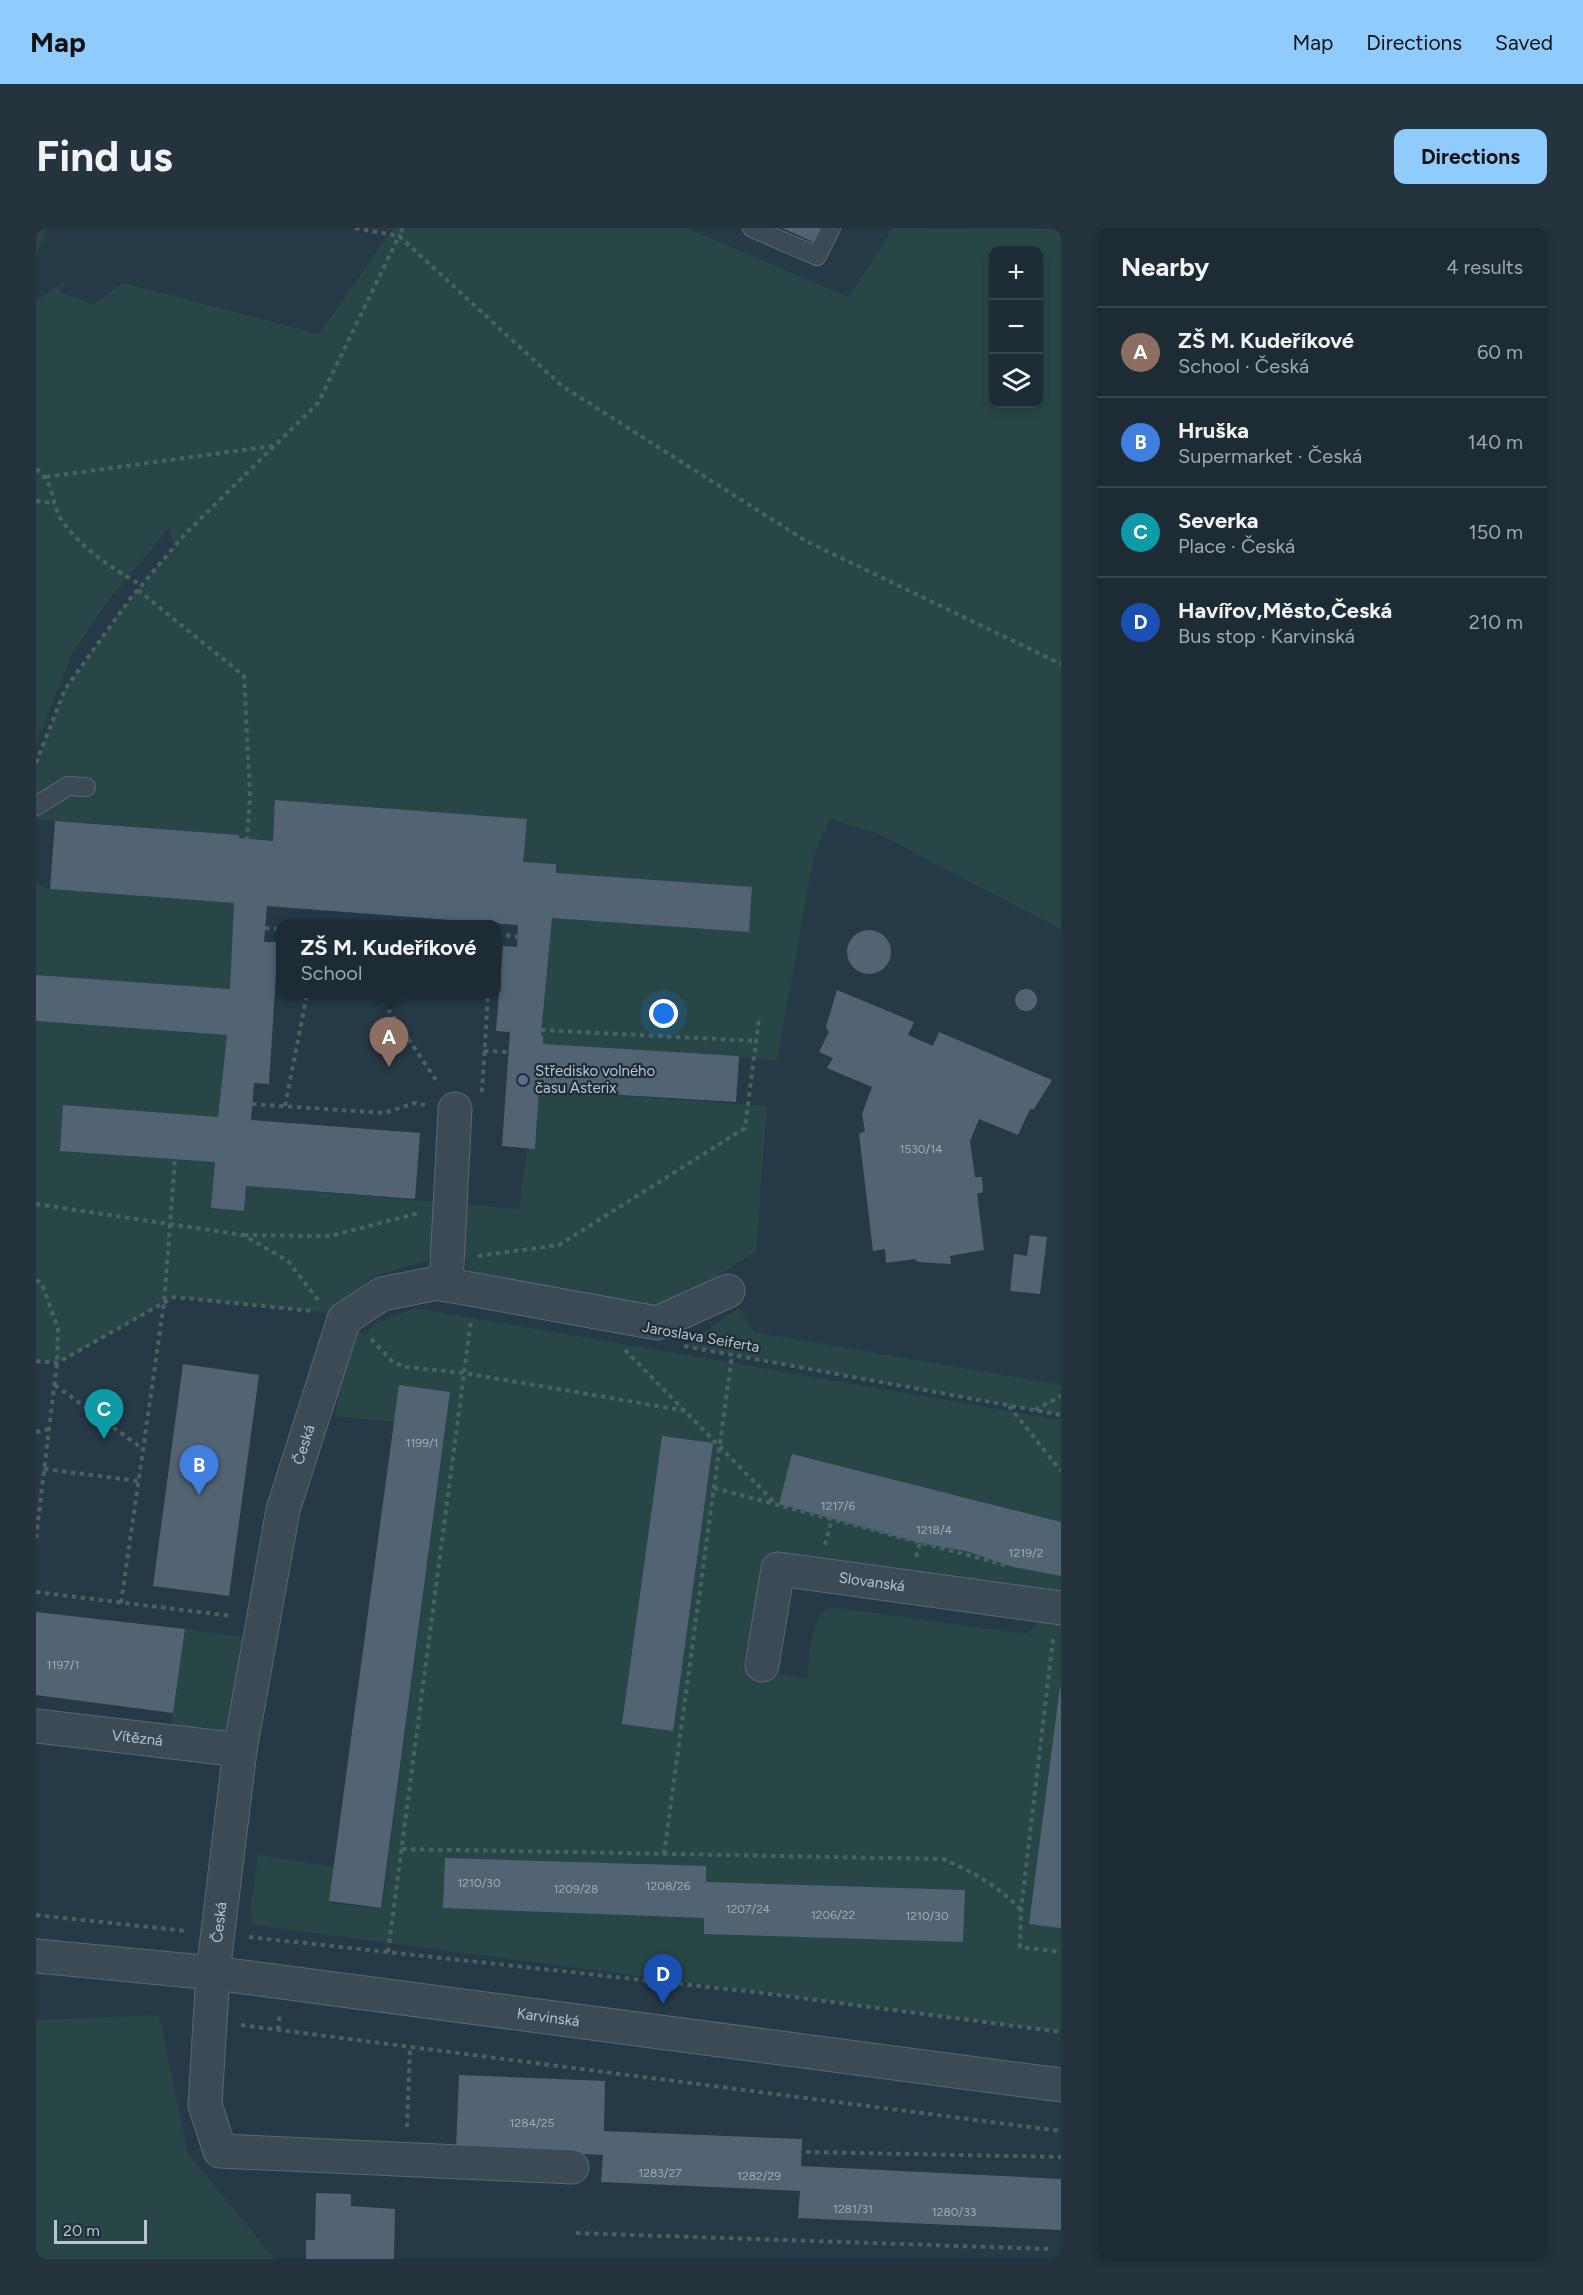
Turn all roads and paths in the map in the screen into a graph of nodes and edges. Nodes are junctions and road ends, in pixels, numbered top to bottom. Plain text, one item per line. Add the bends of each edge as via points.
1 (355, 228) edge
2 (403, 228) edge
3 (752, 228) edge
4 (831, 228) edge
5 (399, 236) junction
6 (274, 446) junction
7 (36, 469) edge
8 (46, 477) junction
9 (36, 501) edge
10 (55, 502) junction
11 (141, 585) junction
12 (138, 590) junction
13 (1061, 664) edge
14 (36, 763) edge
15 (86, 787) dead end
16 (36, 806) edge
17 (247, 839) dead end
18 (265, 928) dead end
19 (276, 929) edge
20 (501, 935) edge
21 (518, 937) dead end
22 (306, 998) edge
23 (381, 998) edge
24 (488, 998) edge
25 (759, 1019) dead end
26 (541, 1030) dead end
27 (756, 1041) junction
28 (484, 1051) junction
29 (509, 1052) dead end
30 (252, 1104) dead end
31 (285, 1106) junction
32 (455, 1109) junction
33 (175, 1159) dead end
34 (36, 1204) edge
35 (450, 1205) junction
36 (171, 1225) junction
37 (243, 1235) junction
38 (447, 1272) junction
39 (36, 1280) edge
40 (728, 1291) dead end
41 (164, 1303) junction
42 (472, 1309) dead end
43 (346, 1320) junction
44 (674, 1344) dead end
45 (623, 1348) dead end
46 (732, 1355) junction
47 (36, 1361) edge
48 (57, 1363) junction
49 (464, 1373) junction
50 (54, 1385) junction
51 (1061, 1396) edge
52 (1009, 1406) junction
53 (1035, 1410) junction
54 (687, 1411) junction
55 (1061, 1415) edge
56 (49, 1429) junction
57 (36, 1432) edge
58 (720, 1444) junction
59 (143, 1449) junction
60 (44, 1470) junction
61 (1061, 1471) edge
62 (138, 1480) junction
63 (714, 1488) junction
64 (38, 1500) edge
65 (776, 1505) junction
66 (36, 1538) edge
67 (1013, 1567) dead end
68 (36, 1592) edge
69 (121, 1603) junction
70 (1059, 1607) edge
71 (264, 1620) junction
72 (762, 1665) dead end
73 (36, 1726) edge
74 (240, 1750) junction
75 (402, 1849) junction
76 (664, 1854) junction
77 (1022, 1910) junction
78 (36, 1915) edge
79 (219, 1934) junction
80 (388, 1952) junction
81 (1061, 1952) edge
82 (36, 1956) edge
83 (213, 1973) junction
84 (210, 2020) junction
85 (1061, 2032) edge
86 (410, 2047) junction
87 (1061, 2085) edge
88 (1061, 2131) edge
89 (806, 2152) dead end
90 (1061, 2157) edge
91 (406, 2160) junction
92 (572, 2167) dead end
93 (576, 2232) dead end
94 (1049, 2249) dead end

1 - 5 path
2 - 5 path
3 - 4 lane via 817,256
5 - 6 path via 318,403
5 - 13 path via 562,386 806,541
6 - 8 path
6 - 11 path via 185,534
7 - 8 path
8 - 10 path
9 - 10 path
10 - 11 path via 61,520 103,563
11 - 12 path
12 - 14 path via 65,689
12 - 17 path via 244,676 250,796
15 - 16 lane via 68,786
18 - 19 path
20 - 21 path
22 - 31 path
23 - 32 path
24 - 28 path
25 - 27 path
26 - 27 path
27 - 38 path via 745,1128 559,1245
28 - 29 path
28 - 32 path via 480,1114
30 - 31 path
31 - 32 path via 384,1113 415,1103
32 - 35 street
33 - 36 path
34 - 36 path
35 - 37 path via 330,1236
35 - 38 street
36 - 37 path
36 - 41 path
37 - 43 path via 288,1261
38 - 40 street via 657,1323
38 - 43 street via 436,1283 382,1294
39 - 48 path via 42,1284 58,1328
41 - 43 path via 174,1297
41 - 48 path
41 - 59 path
42 - 49 path
43 - 49 path via 393,1362
43 - 71 street, Česká via 284,1510
44 - 46 path, Jaroslava Seiferta
45 - 54 path
46 - 52 path, Jaroslava Seiferta
46 - 58 path
47 - 48 path
48 - 50 path
49 - 54 path
49 - 75 path
50 - 56 path
50 - 59 path
51 - 53 path
52 - 53 path, Jaroslava Seiferta
52 - 61 path
53 - 55 path, Jaroslava Seiferta
54 - 58 path
56 - 57 path
56 - 60 path
58 - 63 path
58 - 65 path
59 - 62 path
60 - 62 path
60 - 64 path
62 - 69 path
63 - 65 path
63 - 76 path
64 - 66 path
65 - 67 path
68 - 69 path
69 - 71 path
70 - 72 street, Slovanská via 778,1569
70 - 77 path
71 - 74 street, Česká
73 - 74 street, Vítězná
74 - 79 street, Česká
75 - 76 path
75 - 80 path
76 - 77 path via 943,1859 1003,1891
77 - 81 path via 1020,1947
78 - 79 path
79 - 80 path
79 - 83 street, Česká
80 - 85 path via 763,1993
82 - 83 street, Karvinská
83 - 84 street, Česká
83 - 87 street, Karvinská
84 - 86 path
84 - 91 street, Česká via 205,2105 219,2151
86 - 88 path
86 - 91 path
89 - 90 path
91 - 92 street
93 - 94 path

